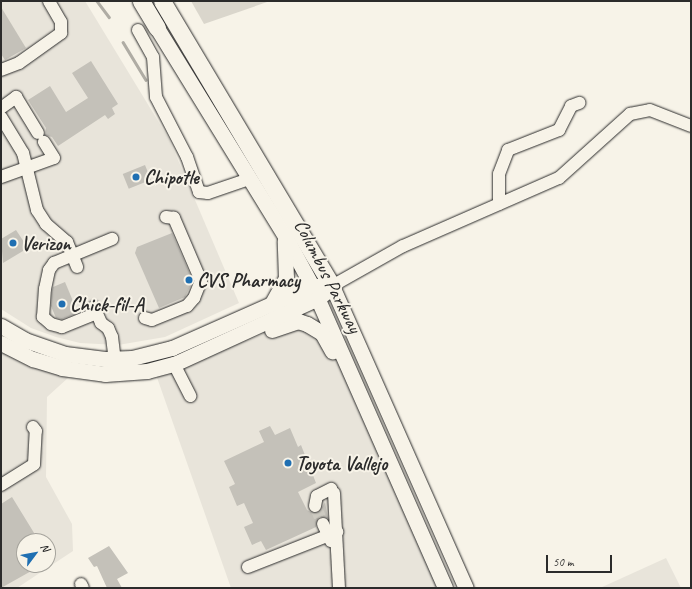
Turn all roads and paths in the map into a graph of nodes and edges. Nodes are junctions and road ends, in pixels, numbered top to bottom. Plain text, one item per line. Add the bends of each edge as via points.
1 (49, 1) edge
2 (162, 1) edge
3 (143, 5) edge
4 (157, 28) joint
5 (138, 30) dead end
6 (1, 70) edge
7 (579, 103) dead end
8 (1, 108) edge
9 (1, 117) edge
10 (691, 126) edge
11 (27, 168) junction
12 (1, 177) edge
13 (249, 178) junction
14 (499, 204) junction
15 (166, 217) dead end
16 (285, 236) junction
17 (112, 239) dead end
18 (75, 261) junction
19 (332, 286) junction
20 (315, 292) junction
21 (271, 305) junction
22 (145, 318) dead end
23 (1, 326) edge
24 (1, 343) edge
25 (114, 358) junction
26 (179, 361) junction
27 (47, 364) junction
28 (190, 396) dead end
29 (33, 427) dead end
30 (376, 433) junction
31 (1, 485) edge
32 (315, 506) dead end
33 (330, 530) junction
34 (248, 567) dead end
35 (339, 588) edge
36 (445, 588) edge
37 (466, 588) edge

1 - 6 lane via 61,22 61,33 19,63
2 - 19 highway, Columbus Parkway
3 - 4 highway, Columbus Parkway
4 - 13 main road, Columbus Parkway
5 - 13 lane via 153,57 156,97 187,157 199,192 208,193
7 - 14 lane via 571,106 559,130 508,150 500,174
8 - 11 lane via 16,97 54,158
9 - 11 lane via 23,153
10 - 14 lane via 650,110 630,114 559,178
11 - 12 lane
11 - 18 lane via 37,210 46,224 67,242
13 - 16 main road, Columbus Parkway
14 - 19 lane via 403,246
15 - 22 lane via 174,218 201,281 194,298 187,306 152,320
16 - 20 main road, Columbus Parkway
16 - 21 main road via 286,278
17 - 18 lane
18 - 25 lane via 54,263 49,270 43,317 51,324 62,327 95,310 112,337
19 - 20 main road
19 - 37 main road, Columbus Parkway
20 - 21 main road
20 - 26 main road
20 - 30 main road, Columbus Parkway
21 - 25 main road via 165,350 132,358
23 - 25 main road via 25,340 52,350 91,358
24 - 27 main road
25 - 27 lane via 115,362 110,366 60,361
26 - 27 main road via 134,372 105,374
26 - 28 lane
26 - 30 main road via 248,340 289,322 307,324 322,333
29 - 31 lane via 36,431 34,464
30 - 36 main road, Columbus Parkway
32 - 33 lane via 317,496 332,491
33 - 34 lane
33 - 35 lane via 338,565

